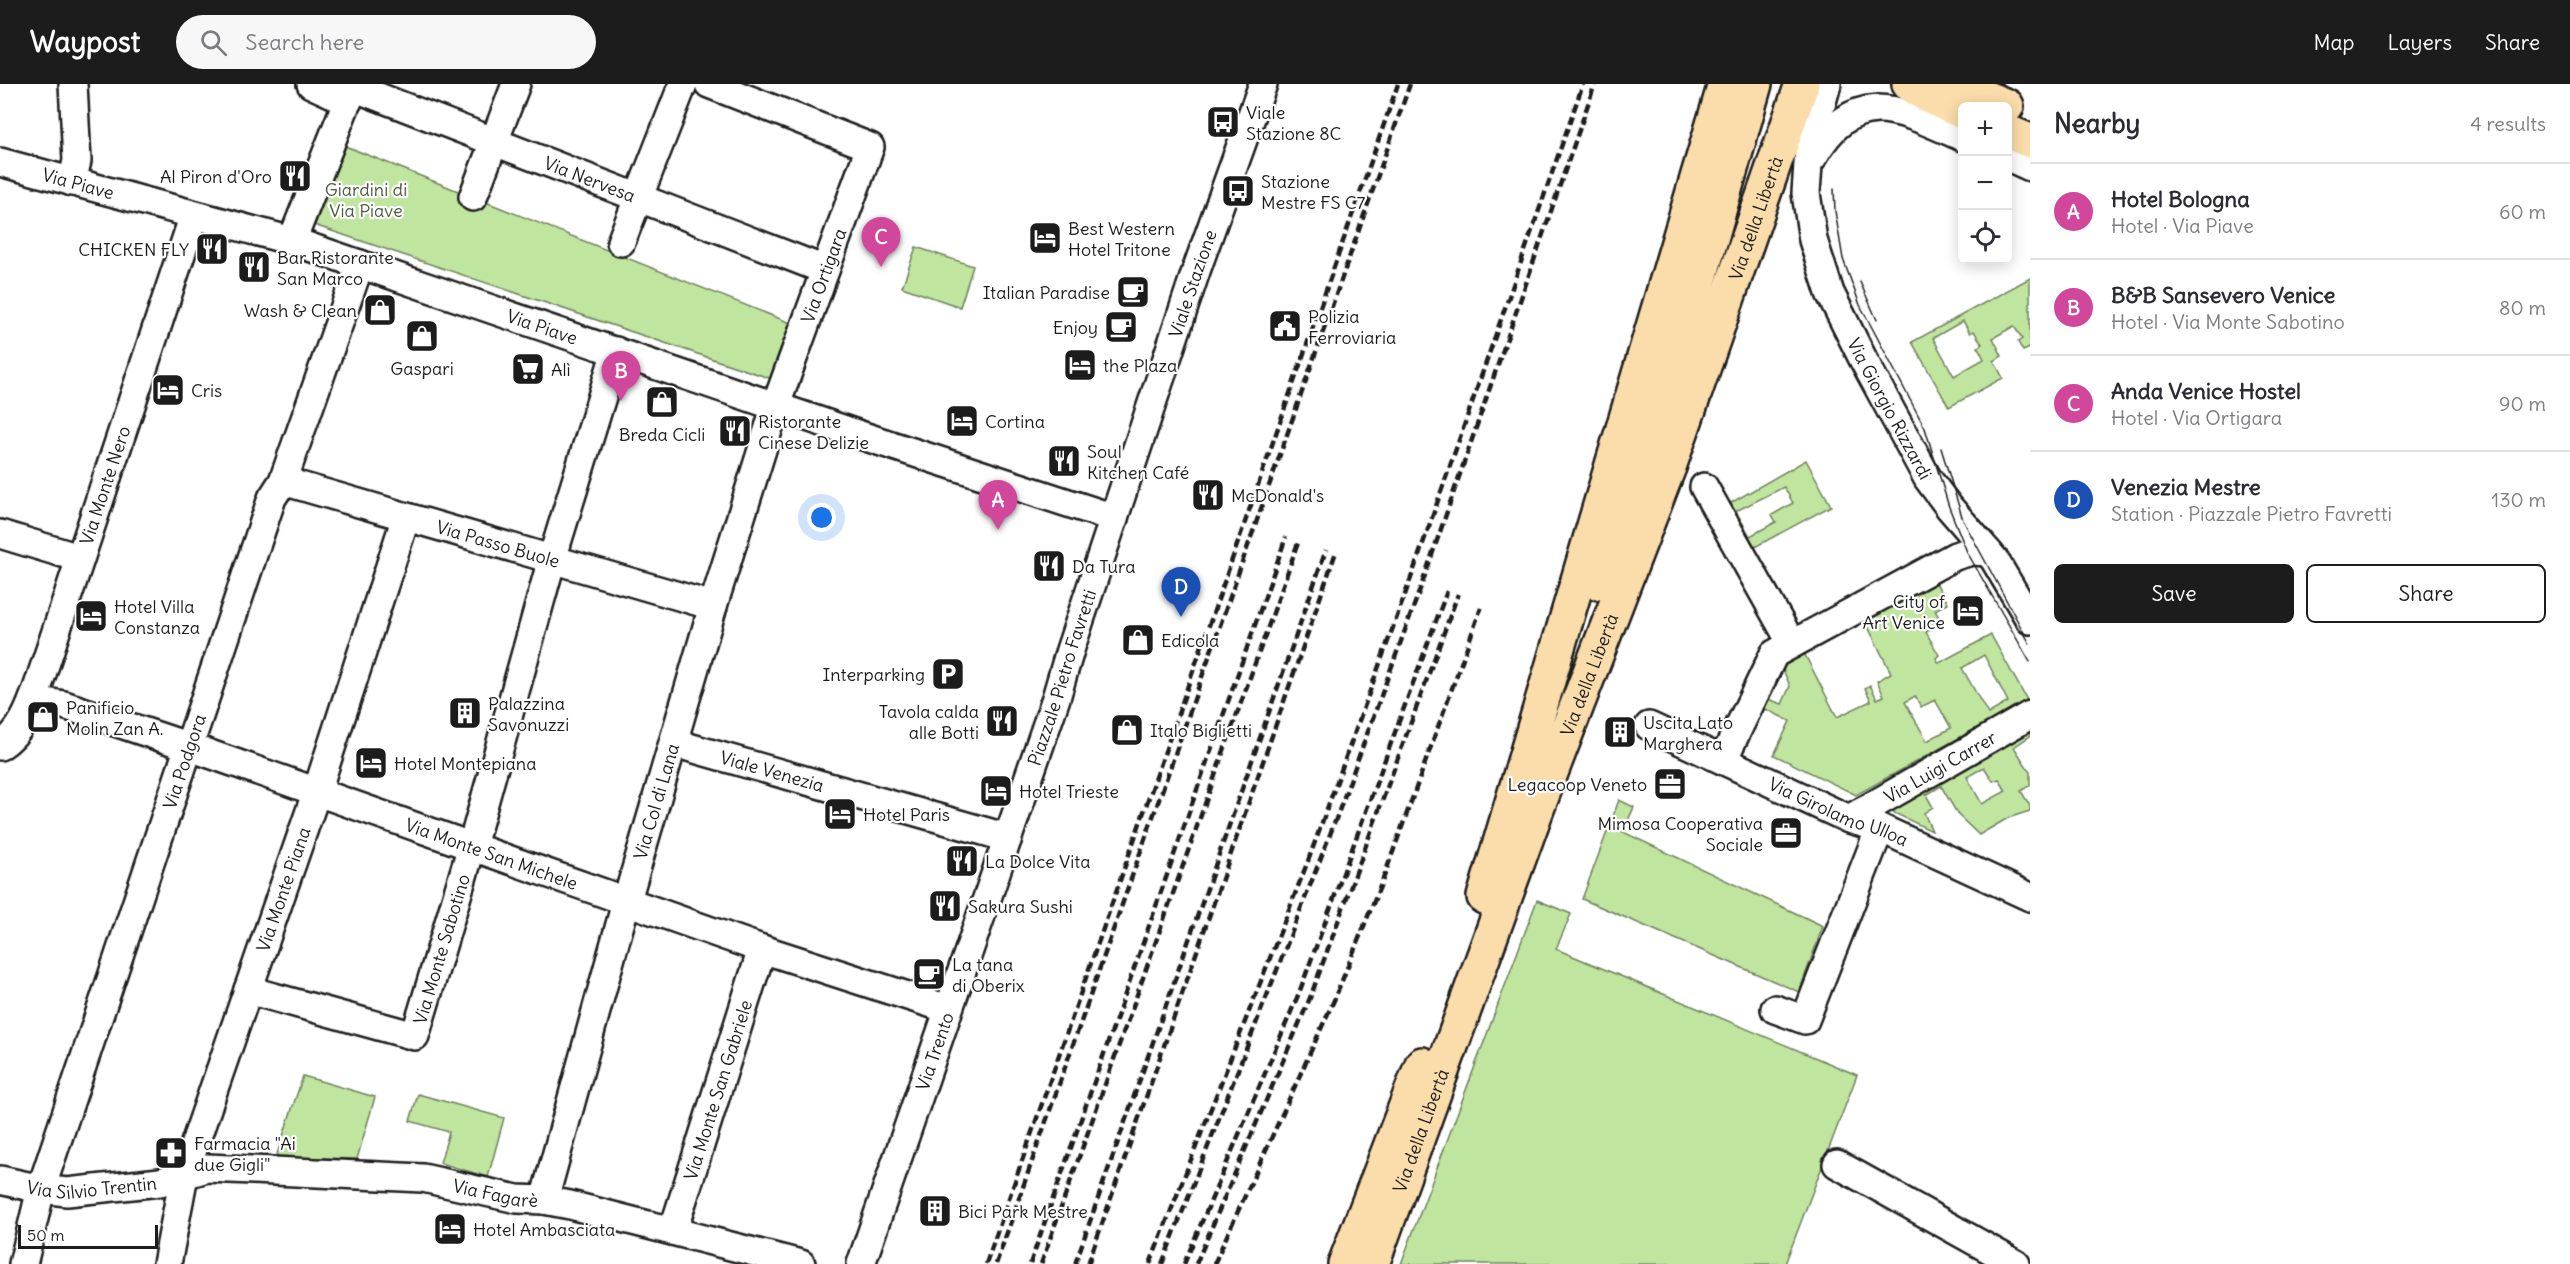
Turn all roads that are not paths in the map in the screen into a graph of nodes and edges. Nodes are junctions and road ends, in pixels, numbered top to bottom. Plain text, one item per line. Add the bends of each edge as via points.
1 (73, 84) edge
2 (311, 84) edge
3 (516, 84) edge
4 (682, 84) edge
5 (709, 84) edge
6 (1263, 84) edge
7 (1725, 84) edge
8 (1755, 84) edge
9 (1802, 84) edge
10 (1827, 84) edge
11 (1951, 84) edge
12 (351, 91) edge
13 (1899, 92) edge
14 (1995, 102) edge
15 (2012, 109) edge
16 (1958, 110) edge
17 (2030, 116) edge
18 (1958, 134) edge
19 (2012, 134) edge
20 (2030, 141) edge
21 (494, 142) junction
22 (2012, 159) edge
23 (0, 162) edge
24 (2030, 167) edge
25 (1807, 172) junction
26 (72, 182) junction
27 (473, 197) dead end
28 (638, 198) junction
29 (194, 215) junction
30 (292, 241) junction
31 (621, 242) dead end
32 (360, 264) junction
33 (825, 270) junction
34 (616, 351) junction
35 (776, 405) junction
36 (283, 481) junction
37 (1704, 487) dead end
38 (406, 517) junction
39 (1114, 518) junction
40 (0, 534) edge
41 (1988, 552) junction
42 (79, 558) junction
43 (552, 559) junction
44 (713, 606) junction
45 (2030, 620) edge
46 (1791, 644) junction
47 (34, 700) junction
48 (2030, 715) edge
49 (1649, 726) dead end
50 (674, 743) junction
51 (0, 746) edge
52 (198, 750) junction
53 (1723, 760) junction
54 (317, 792) junction
55 (1849, 819) junction
56 (1880, 828) junction
57 (1008, 838) junction
58 (471, 846) junction
59 (630, 893) junction
60 (1485, 894) junction
61 (2030, 897) edge
62 (762, 949) junction
63 (248, 990) junction
64 (948, 1009) junction
65 (1775, 1009) dead end
66 (1837, 1164) dead end
67 (184, 1174) junction
68 (0, 1180) edge
69 (41, 1189) junction
70 (544, 1200) junction
71 (673, 1231) junction
72 (23, 1264) edge
73 (167, 1264) edge
74 (801, 1264) edge
75 (861, 1264) edge
76 (1345, 1264) edge
77 (1372, 1264) edge
78 (2016, 1264) edge

1 - 26 street via 77,161
2 - 12 street, Via Nervesa
3 - 21 street
4 - 28 street
5 - 33 street, Via Ortigara via 870,147
6 - 39 street, Viale Stazione
7 - 60 main road, Via della Libertà
8 - 60 main road via 1670,387
9 - 77 main road, Via della Libertà via 1669,467 1538,809
10 - 25 street, Via Giorgio Rizzardi via 1811,139
11 - 14 main road
12 - 21 street, Via Nervesa
12 - 30 street
13 - 16 main road via 1929,97
13 - 18 street
13 - 25 street, Via Giorgio Rizzardi via 1842,119 1824,140
15 - 17 main road
19 - 20 main road
21 - 27 street
21 - 28 street, Via Nervesa
22 - 24 street
23 - 26 street, Via Piave
25 - 41 street, Via Giorgio Rizzardi via 1809,224 1835,304 1928,479
26 - 29 street, Via Piave
28 - 31 street
28 - 33 street, Via Nervesa
29 - 30 street, Via Piave
29 - 42 street, Via Monte Nero
30 - 32 street, Via Piave
32 - 34 street, Via Piave
32 - 36 street, Via Podgora
33 - 35 street, Via Ortigara
34 - 35 street, Via Piave
34 - 43 street, Via Monte Sabotino
35 - 39 street, Via Piave
35 - 44 street, Via Col di Lana
36 - 38 street, Via Passo Buole
36 - 52 street, Via Podgora via 272,498
37 - 46 street
38 - 43 street, Via Passo Buole
38 - 54 street, Via Monte Piana
39 - 57 street, Piazzale Pietro Favretti
40 - 42 street
41 - 45 street, Via Giorgio Rizzardi
41 - 46 street via 1956,556
42 - 47 street, Via Monte Nero
43 - 44 street, Via Passo Buole
43 - 58 street, Via Monte Sabotino
44 - 50 street, Via Col di Lana
46 - 53 street via 1774,654
47 - 51 street, Via Monte Nero via 18,731
47 - 52 street, Via Monte San Michele via 64,705
48 - 55 street, Via Luigi Carrer
49 - 53 street, Via Girolamo Ulloa
50 - 57 street, Viale Venezia
50 - 59 street, Via Col di Lana
52 - 54 street, Via Monte San Michele
52 - 69 street, Via Podgora
53 - 55 street, Via Girolamo Ulloa
54 - 58 street, Via Monte San Michele
54 - 63 street, Via Monte Piana
55 - 56 street, Via Girolamo Ulloa
56 - 61 street, Via Girolamo Ulloa
56 - 65 street via 1806,1020
57 - 64 street, Via Trento
58 - 59 street, Via Monte San Michele
58 - 63 street, Via Monte Sabotino via 415,1036
59 - 62 street, Via Monte San Michele
59 - 70 street, Via Col di Lana
60 - 76 main road, Via della Libertà
62 - 64 street, Via Monte San Michele
62 - 71 street, Via Monte San Gabriele
63 - 67 street, Via Monte Piana
64 - 75 street, Via Trento
66 - 78 street
67 - 69 street, Via Silvio Trentin via 148,1183 67,1192
67 - 70 street, Via Fagarè via 207,1168 423,1178
67 - 73 street, Via Monte Piana
68 - 69 street, Via Silvio Trentin
69 - 72 street, Via Podgora
70 - 71 street, Via Fagarè
71 - 74 street, Via Fagarè

